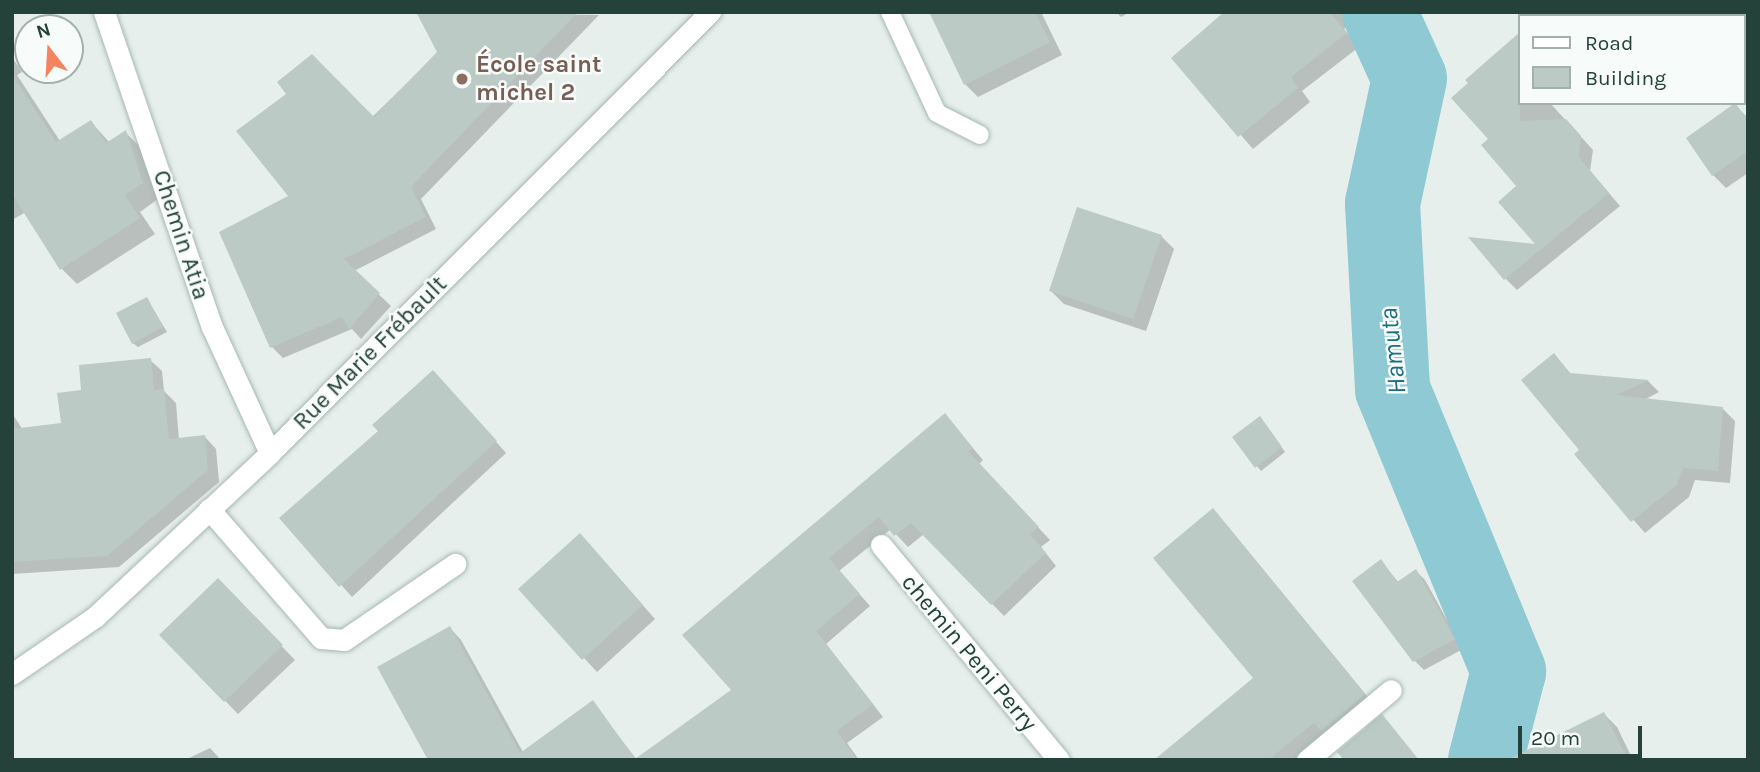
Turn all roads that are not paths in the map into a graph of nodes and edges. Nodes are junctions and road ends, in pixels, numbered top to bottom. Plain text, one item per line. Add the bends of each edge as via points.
1 (104, 12) edge
2 (710, 12) edge
3 (890, 12) edge
4 (980, 135) dead end
5 (270, 453) junction
6 (209, 509) junction
7 (881, 545) dead end
8 (455, 564) dead end
9 (12, 674) edge
10 (1391, 690) dead end
11 (1059, 760) edge
12 (1307, 760) edge

1 - 5 street, Chemin Atia via 212,327
2 - 5 street, Rue Marie Frébault
3 - 4 lane via 937,113
5 - 6 street, Rue Marie Frébault
6 - 8 street via 321,638 344,640
6 - 9 street, Rue Marie Frébault via 95,617
7 - 11 street, chemin Peni Perry
10 - 12 street

